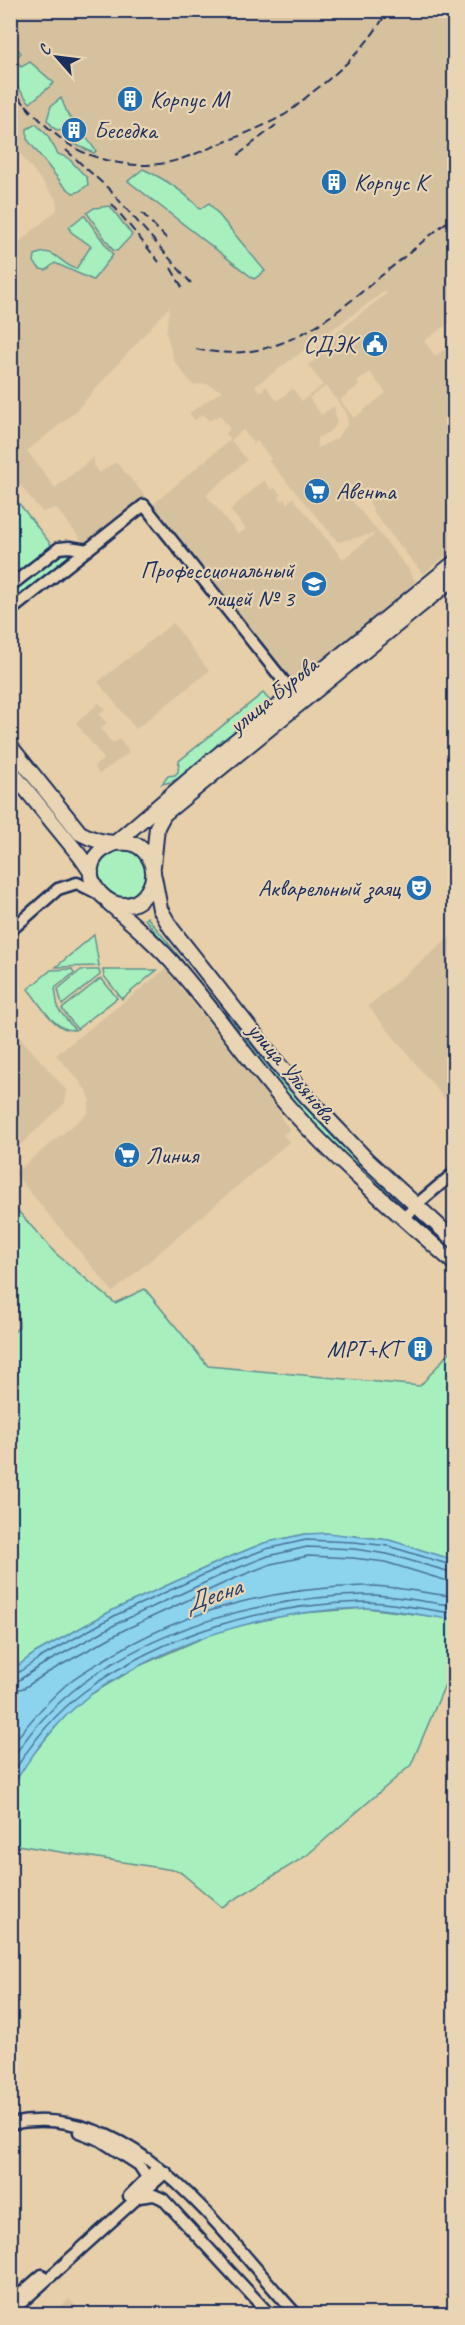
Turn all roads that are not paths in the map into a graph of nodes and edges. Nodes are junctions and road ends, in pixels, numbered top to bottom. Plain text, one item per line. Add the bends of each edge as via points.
1 (88, 550) junction
2 (454, 563) edge
3 (454, 578) edge
4 (10, 586) edge
5 (10, 611) edge
6 (297, 698) junction
7 (10, 746) edge
8 (10, 770) edge
9 (115, 843) junction
10 (153, 871) junction
11 (91, 872) junction
12 (101, 897) junction
13 (10, 931) edge
14 (454, 1173) edge
15 (416, 1205) junction
16 (404, 1219) junction
17 (454, 1240) edge
18 (454, 1263) edge
19 (10, 2124) edge
20 (10, 2130) edge
21 (140, 2165) junction
22 (162, 2170) junction
23 (150, 2181) junction
24 (134, 2196) junction
25 (163, 2199) junction
26 (10, 2303) edge
27 (10, 2313) edge
28 (269, 2314) edge
29 (296, 2314) edge

1 - 4 street via 59,548
1 - 5 street
1 - 6 street via 144,505
2 - 6 main road, улица Бурова
3 - 6 main road, улица Бурова
6 - 9 main road, улица Бурова via 151,810
6 - 10 main road, улица Бурова via 164,814 157,827
7 - 9 main road via 80,832
8 - 11 main road
9 - 10 main road via 135,844 149,857
9 - 11 main road via 99,852
10 - 12 main road via 146,895 137,901 116,904
10 - 15 main road, улица Ульянова via 160,909 171,928 279,1065 342,1135
11 - 12 main road via 92,883
12 - 13 street via 77,883 58,889
12 - 16 main road, улица Ульянова via 178,969 307,1126
14 - 15 street
15 - 16 street
15 - 17 main road, улица Ульянова
16 - 18 main road, улица Ульянова
19 - 22 street via 54,2120 81,2125 124,2144
20 - 21 street via 54,2127 80,2132
21 - 23 street
21 - 24 street
22 - 23 street
22 - 29 street via 189,2193
23 - 24 street
23 - 25 street
24 - 25 street via 154,2195
24 - 26 street
24 - 27 street
25 - 28 street

